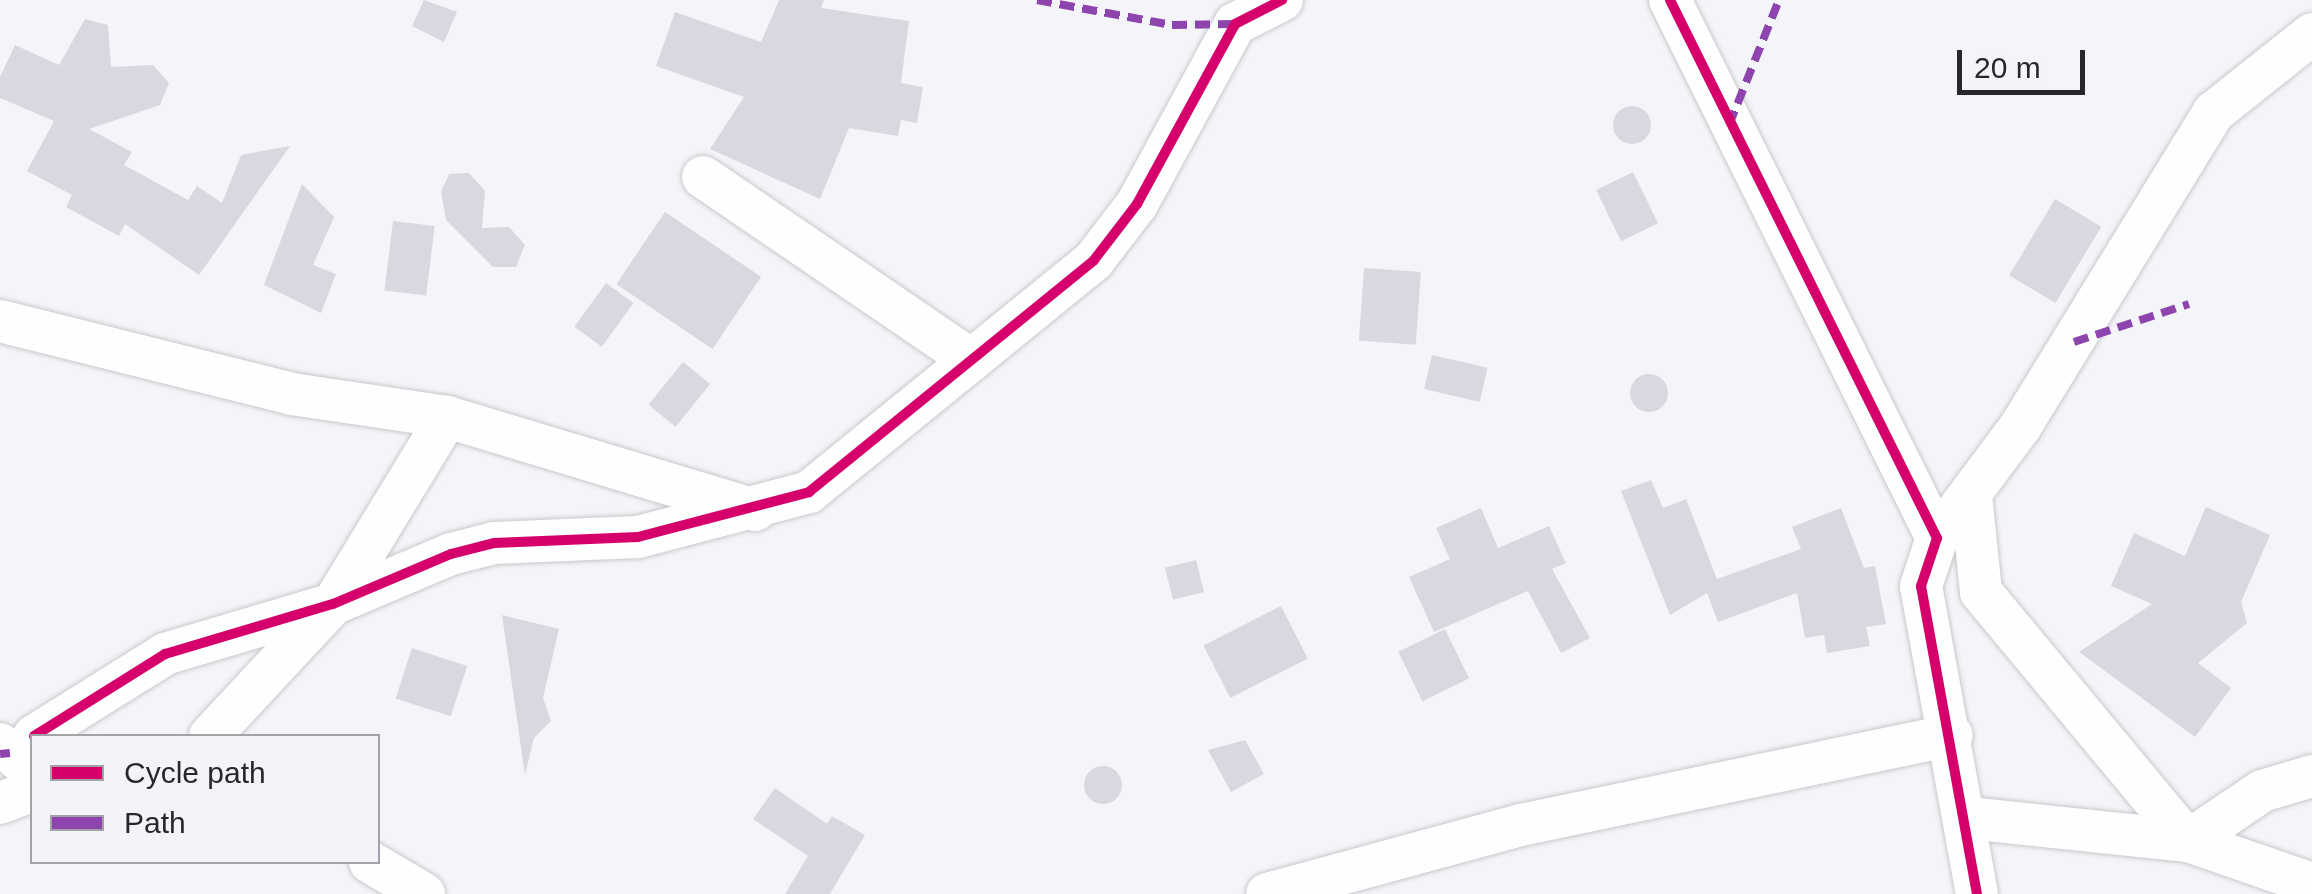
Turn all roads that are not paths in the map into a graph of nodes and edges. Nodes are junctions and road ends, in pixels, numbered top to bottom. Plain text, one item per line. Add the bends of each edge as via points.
1 (1282, 0) edge
2 (1670, 0) edge
3 (2312, 34) edge
4 (703, 176) dead end
5 (0, 322) edge
6 (971, 360) junction
7 (447, 417) junction
8 (1971, 495) junction
9 (761, 512) junction
10 (1937, 538) junction
11 (334, 604) junction
12 (43, 734) edge
13 (212, 734) edge
14 (1952, 735) junction
15 (2312, 776) edge
16 (30, 792) edge
17 (0, 803) edge
18 (1968, 818) junction
19 (2188, 840) junction
20 (373, 864) edge
21 (2312, 884) edge
22 (424, 894) edge
23 (1267, 894) edge
24 (1977, 894) edge

1 - 6 street via 1235,24 1119,234
2 - 10 street
3 - 8 street via 2214,112
4 - 6 street
5 - 7 street via 292,394
6 - 9 street via 842,472
7 - 9 street
7 - 11 street
8 - 10 street
8 - 19 street via 1981,592
9 - 11 street via 638,536 494,543
10 - 14 street via 1921,586
11 - 12 street via 150,661
11 - 13 street
14 - 18 street
14 - 23 street via 1521,826
15 - 19 street via 2262,790
16 - 17 street
18 - 19 street
18 - 24 street
19 - 21 street
20 - 22 street

